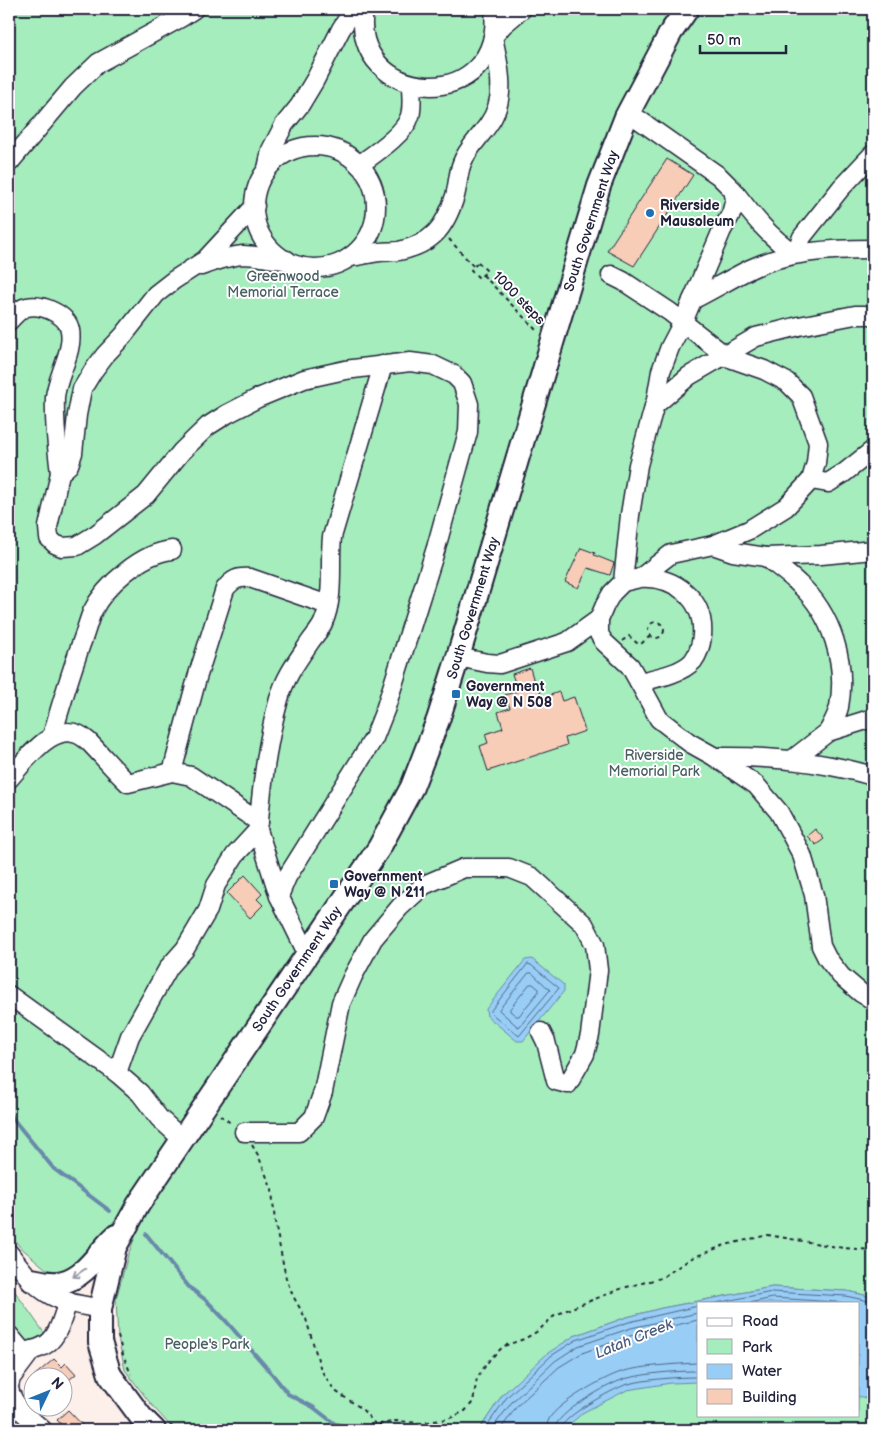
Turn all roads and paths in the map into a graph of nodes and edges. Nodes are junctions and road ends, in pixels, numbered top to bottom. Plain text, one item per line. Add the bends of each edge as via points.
1 (194, 9) edge
2 (354, 9) edge
3 (364, 9) edge
4 (494, 9) edge
5 (522, 9) edge
6 (687, 9) edge
7 (494, 37) junction
8 (410, 84) junction
9 (628, 112) junction
10 (873, 154) edge
11 (9, 163) edge
12 (359, 165) junction
13 (267, 169) junction
14 (733, 190) junction
15 (255, 206) junction
16 (440, 230) junction
17 (873, 249) edge
18 (795, 254) junction
19 (350, 257) junction
20 (287, 260) junction
21 (474, 266) junction
22 (194, 268) junction
23 (483, 275) junction
24 (611, 275) dead end
25 (692, 300) junction
26 (873, 315) edge
27 (9, 321) edge
28 (683, 322) junction
29 (541, 335) dead end
30 (724, 355) junction
31 (383, 365) junction
32 (654, 406) junction
33 (873, 450) edge
34 (60, 473) junction
35 (811, 480) junction
36 (713, 545) junction
37 (172, 550) dead end
38 (873, 550) edge
39 (766, 557) junction
40 (640, 578) junction
41 (623, 582) junction
42 (328, 605) junction
43 (599, 618) junction
44 (650, 636) junction
45 (604, 642) junction
46 (458, 657) junction
47 (639, 682) junction
48 (873, 718) edge
49 (828, 732) junction
50 (52, 736) junction
51 (716, 757) junction
52 (793, 759) junction
53 (172, 772) junction
54 (873, 776) edge
55 (9, 779) edge
56 (258, 826) junction
57 (279, 896) junction
58 (308, 953) junction
59 (9, 995) edge
60 (873, 1000) edge
61 (542, 1032) dead end
62 (117, 1073) junction
63 (206, 1104) junction
64 (244, 1132) junction
65 (182, 1139) junction
66 (126, 1227) junction
67 (873, 1250) edge
68 (9, 1253) edge
69 (32, 1280) junction
70 (68, 1301) junction
71 (100, 1309) junction
72 (117, 1333) dead end
73 (9, 1335) edge
74 (21, 1351) edge
75 (134, 1379) dead end
76 (9, 1387) edge
77 (376, 1424) junction
78 (160, 1425) edge
79 (43, 1430) edge
80 (176, 1430) edge
81 (378, 1430) edge

1 - 11 street via 98,63 73,87
2 - 13 street via 300,105 284,125 271,150
3 - 8 street via 364,32 372,55 392,75
4 - 7 street
5 - 7 street
6 - 9 main road, South Government Way
7 - 8 street via 480,64 465,76 437,87
7 - 16 street via 501,72 500,102 490,124 462,162 455,196
8 - 12 street via 410,118 400,132
9 - 14 street via 719,176
9 - 46 main road, South Government Way via 599,186
10 - 18 street via 802,236
12 - 13 street via 332,148 317,146 289,152
12 - 19 street via 371,183 376,215 363,245
13 - 15 street via 255,196
14 - 18 street via 767,232
14 - 25 street via 735,198 731,214
15 - 20 street via 264,238 272,250
15 - 22 street
16 - 19 street via 421,245 397,252
16 - 21 path
17 - 18 street
18 - 25 street via 751,269
19 - 20 street via 336,264 315,267
20 - 22 street via 244,255
21 - 23 path via 479,263 486,271
21 - 23 path via 470,268 472,272 479,278
22 - 34 street via 156,294 94,370 82,389 73,453 69,465
23 - 29 path, 1000 steps
24 - 28 street
25 - 28 street
26 - 30 street via 846,317 756,337
27 - 34 street via 25,307 40,307 64,319 70,329 70,341 55,396
28 - 30 street
28 - 32 street via 670,347
30 - 32 street via 689,376
30 - 35 street via 772,374 787,382 801,396 818,443
31 - 34 street via 304,379 226,414 182,451 146,495 77,546 62,546 48,538
31 - 42 street via 332,537
31 - 57 street via 410,362 433,365 454,375 462,383 469,404 468,432 436,548 374,738 287,877
32 - 41 street via 638,465
33 - 35 street via 828,482
35 - 36 street via 786,507 749,530
36 - 39 street via 732,552
36 - 40 street via 671,554
37 - 50 street via 147,557 132,566 116,580 93,610
38 - 39 street
39 - 49 street via 800,584 824,614 832,632 839,656 841,683 838,709
40 - 41 street
40 - 47 street via 652,577 680,587 700,612 702,627 701,646 692,661 682,669
41 - 43 street via 604,605
42 - 53 street via 250,578 239,577 230,582 225,588 197,678
42 - 56 street via 323,624 288,674 279,698
43 - 45 street via 599,634
43 - 46 street via 567,642 500,664
44 - 44 path via 650,624 662,624 661,636
44 - 45 path via 641,644 629,636 617,646
45 - 47 street via 630,666
46 - 58 main road, South Government Way via 412,787 379,848
47 - 51 street via 659,719 690,743
48 - 49 street
49 - 52 street
50 - 53 street via 72,733 87,740 128,783
50 - 55 street
51 - 52 street
51 - 60 street via 756,785 779,812 802,855 827,958 861,993
52 - 54 street
53 - 56 street via 191,776
56 - 57 street
56 - 62 street via 216,885 208,910 185,949 169,967 130,1036
57 - 58 street
58 - 63 main road, South Government Way
59 - 62 street
61 - 64 street via 556,1082 568,1084 585,1054 590,1035 598,970 595,945 584,924 532,877 509,868 464,868 424,885 373,939 341,1003 323,1092 314,1117 299,1132
62 - 65 street
63 - 64 path
63 - 65 main road, South Government Way
64 - 77 path via 272,1190 286,1278 306,1319 321,1370 335,1390 361,1408
65 - 66 main road, South Government Way
66 -> 69 main road via 105,1246 91,1265 77,1275 63,1282
66 - 71 main road, South Government Way via 115,1247
67 - 77 path via 768,1235 725,1245 692,1258 662,1278 623,1288 564,1312 524,1339 504,1346 476,1378 473,1402 465,1411 448,1419 421,1423 396,1421
68 - 69 street
69 - 70 street via 48,1294
70 - 71 street
70 - 74 street via 59,1331 52,1340 42,1347
71 - 78 main road, South Government Way via 100,1342 110,1375 141,1417
72 - 75 path
73 - 74 street
74 - 76 street
76 - 79 street via 10,1396
77 - 81 path
78 - 80 path

